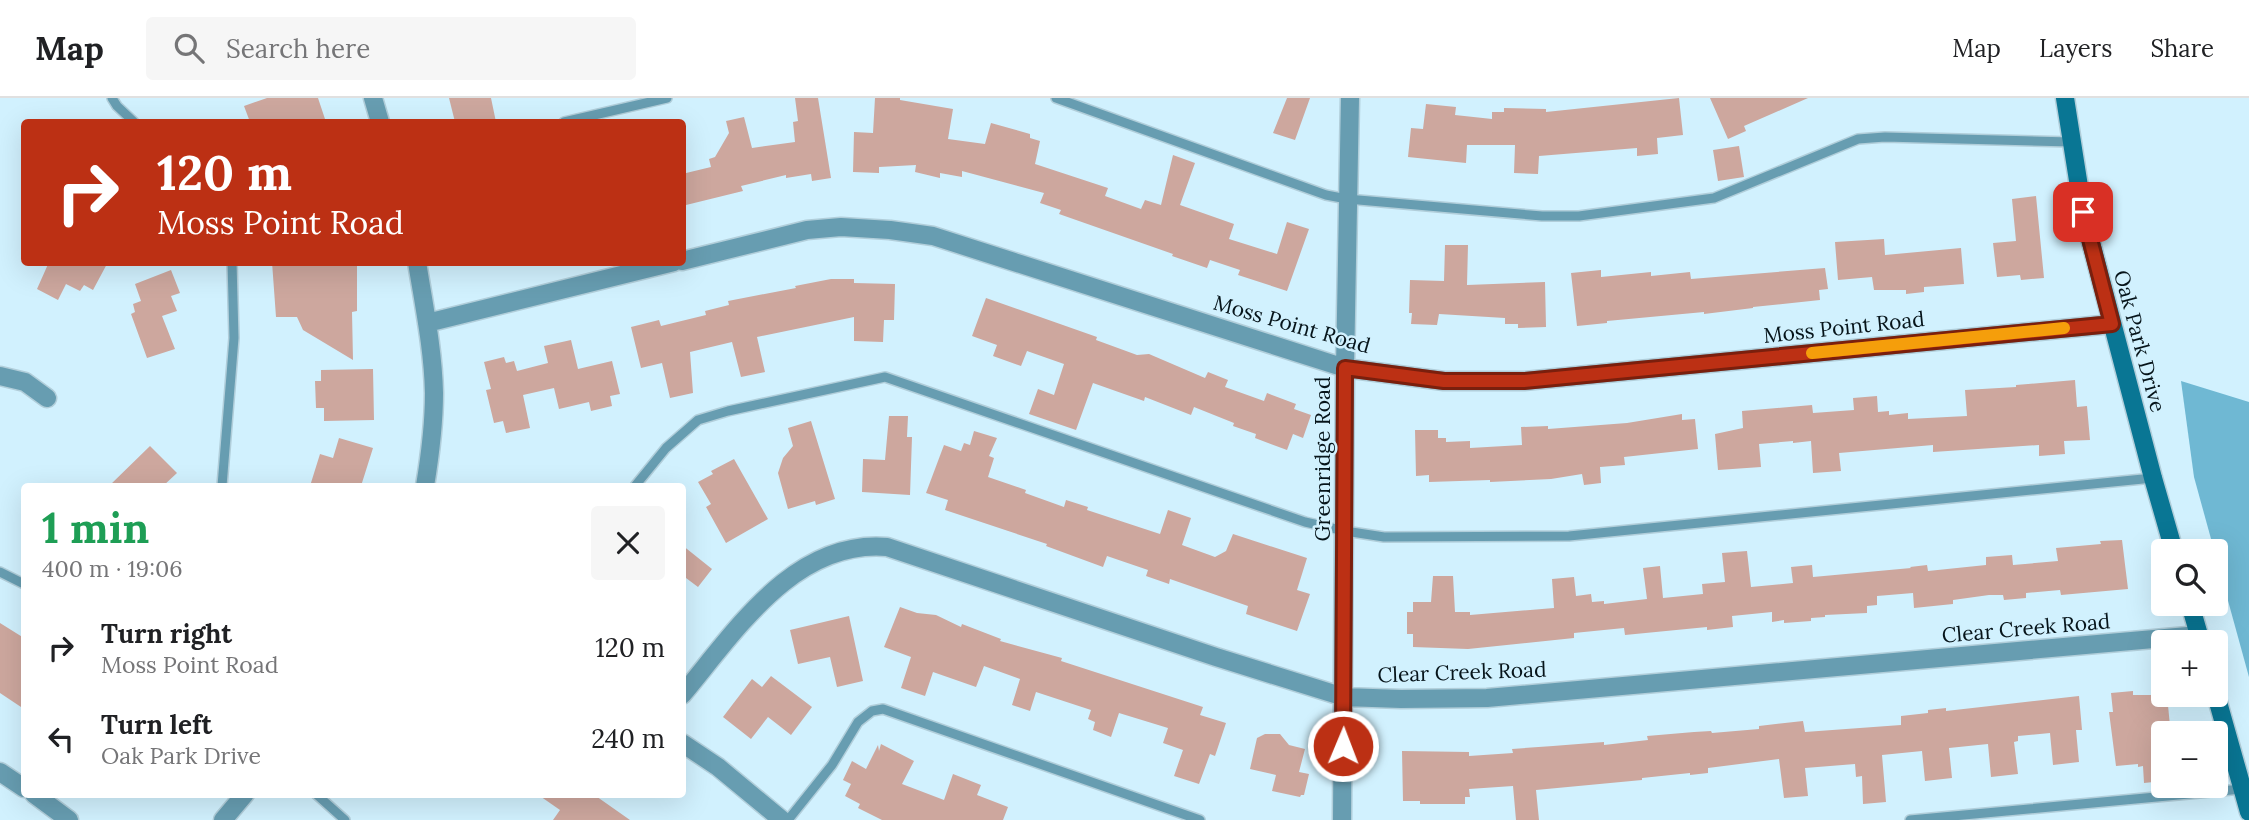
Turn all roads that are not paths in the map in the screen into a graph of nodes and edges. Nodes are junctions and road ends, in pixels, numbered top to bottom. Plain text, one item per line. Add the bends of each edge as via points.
1 (112, 98) edge
2 (373, 98) edge
3 (667, 98) edge
4 (1056, 98) edge
5 (1350, 98) edge
6 (2065, 98) edge
7 (131, 119) edge
8 (379, 119) edge
9 (577, 119) edge
10 (2071, 142) junction
11 (1348, 199) junction
12 (686, 260) edge
13 (233, 266) edge
14 (418, 266) edge
15 (658, 266) edge
16 (427, 323) junction
17 (2112, 324) junction
18 (1345, 368) junction
19 (0, 376) edge
20 (47, 398) dead end
21 (2153, 478) junction
22 (222, 483) edge
23 (425, 483) edge
24 (637, 483) edge
25 (1345, 531) junction
26 (2171, 539) edge
27 (0, 572) edge
28 (21, 582) edge
29 (2151, 643) edge
30 (686, 690) edge
31 (1344, 697) junction
32 (2219, 707) edge
33 (686, 746) edge
34 (0, 772) edge
35 (21, 786) edge
36 (2242, 789) junction
37 (39, 798) edge
38 (242, 798) edge
39 (320, 798) edge
40 (2249, 812) edge
41 (69, 820) edge
42 (223, 820) edge
43 (345, 820) edge
44 (782, 820) edge
45 (788, 820) edge
46 (1200, 820) edge
47 (1342, 820) edge
48 (1910, 820) edge

1 - 7 lane
2 - 8 street
3 - 9 lane
4 - 11 lane
5 - 11 street, Greenridge Road
6 - 10 street, Oak Park Drive
10 - 11 lane via 1858,139 1714,198 1579,216
10 - 17 street, Oak Park Drive via 2083,212
11 - 18 street, Greenridge Road
12 - 18 street, Moss Point Road via 807,230 841,227 933,236
13 - 22 lane via 234,338
14 - 16 street
15 - 16 street
16 - 23 street via 434,393
17 - 18 street, Moss Point Road via 1524,381 1444,381
17 - 21 street, Oak Park Drive
18 - 25 street, Greenridge Road
19 - 20 street via 25,382
21 - 25 lane via 1569,536 1384,537
21 - 26 street, Oak Park Drive
24 - 25 lane via 666,448 698,420 885,377 1305,522
25 - 31 street, Greenridge Road
27 - 28 lane
29 - 31 street, Clear Creek Road via 1487,698
30 - 31 street, Clear Creek Road via 754,609 788,579 830,554 869,545 887,547
31 - 47 street, Greenridge Road
32 - 36 street
33 - 44 street
34 - 35 street
36 - 40 street
36 - 48 lane
37 - 41 street
38 - 42 street
39 - 43 lane
45 - 46 lane via 832,765 858,722 883,709

